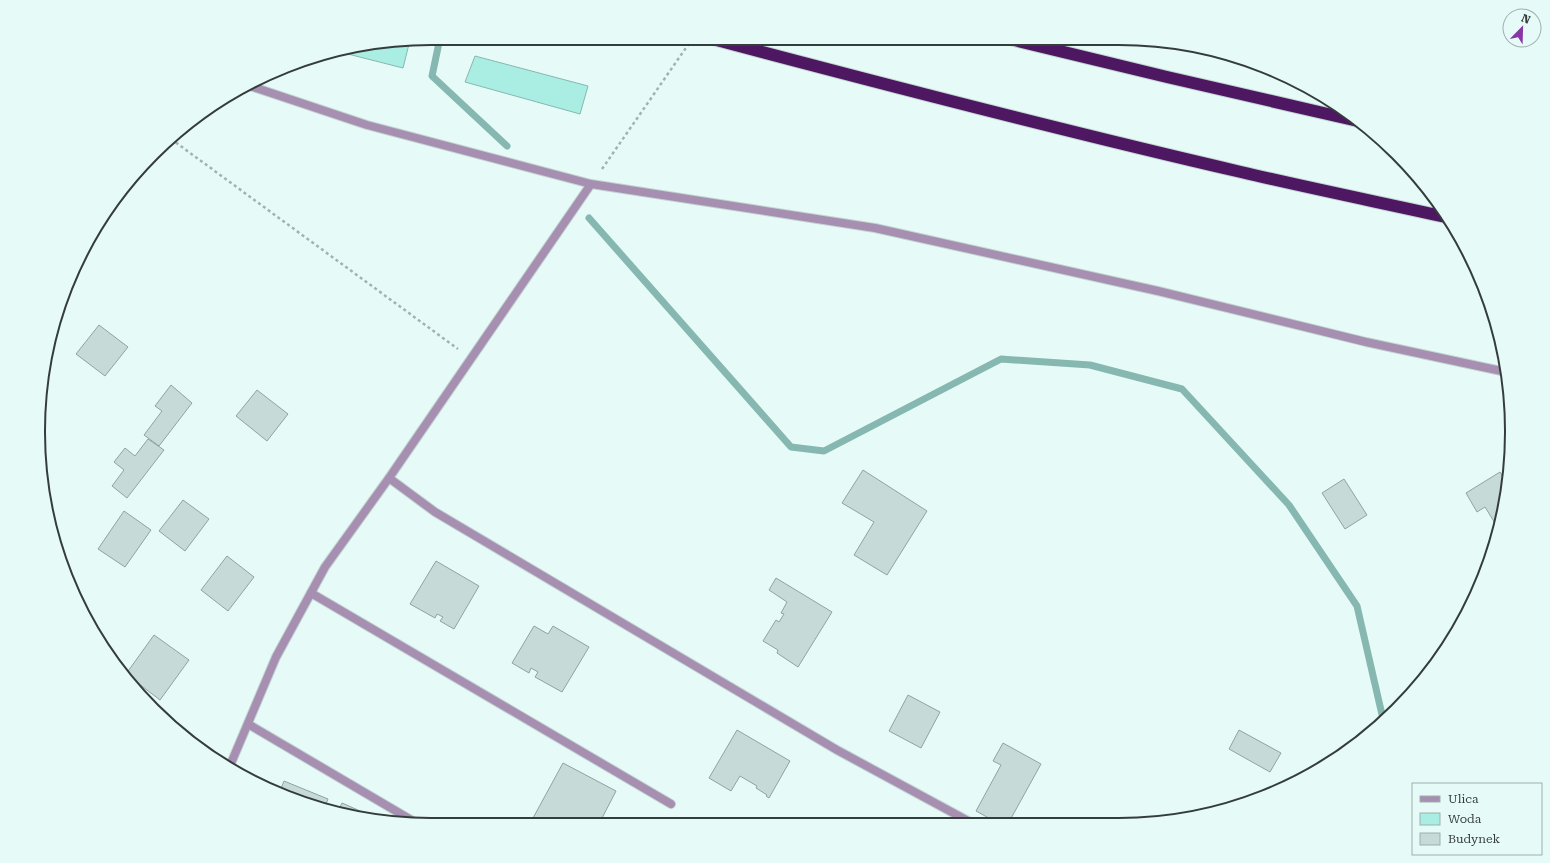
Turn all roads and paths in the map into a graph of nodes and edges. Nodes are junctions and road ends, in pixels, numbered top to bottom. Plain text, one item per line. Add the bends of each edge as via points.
1 (688, 45) edge
2 (735, 45) edge
3 (1035, 45) edge
4 (256, 88) edge
5 (1344, 118) edge
6 (176, 142) edge
7 (591, 184) junction
8 (1439, 215) edge
9 (472, 358) junction
10 (1500, 371) edge
11 (389, 478) junction
12 (311, 593) junction
13 (248, 724) junction
14 (232, 762) edge
15 (671, 804) dead end
16 (406, 817) edge
17 (963, 818) edge

1 - 7 path
2 - 8 highway via 1073,132
3 - 5 highway
4 - 7 street via 367,125
6 - 9 path
7 - 9 street
7 - 10 street via 875,228
9 - 11 street
11 - 12 street via 325,567
11 - 17 street via 436,512 837,750
12 - 13 street via 276,657
12 - 15 street
13 - 14 street
13 - 16 street

